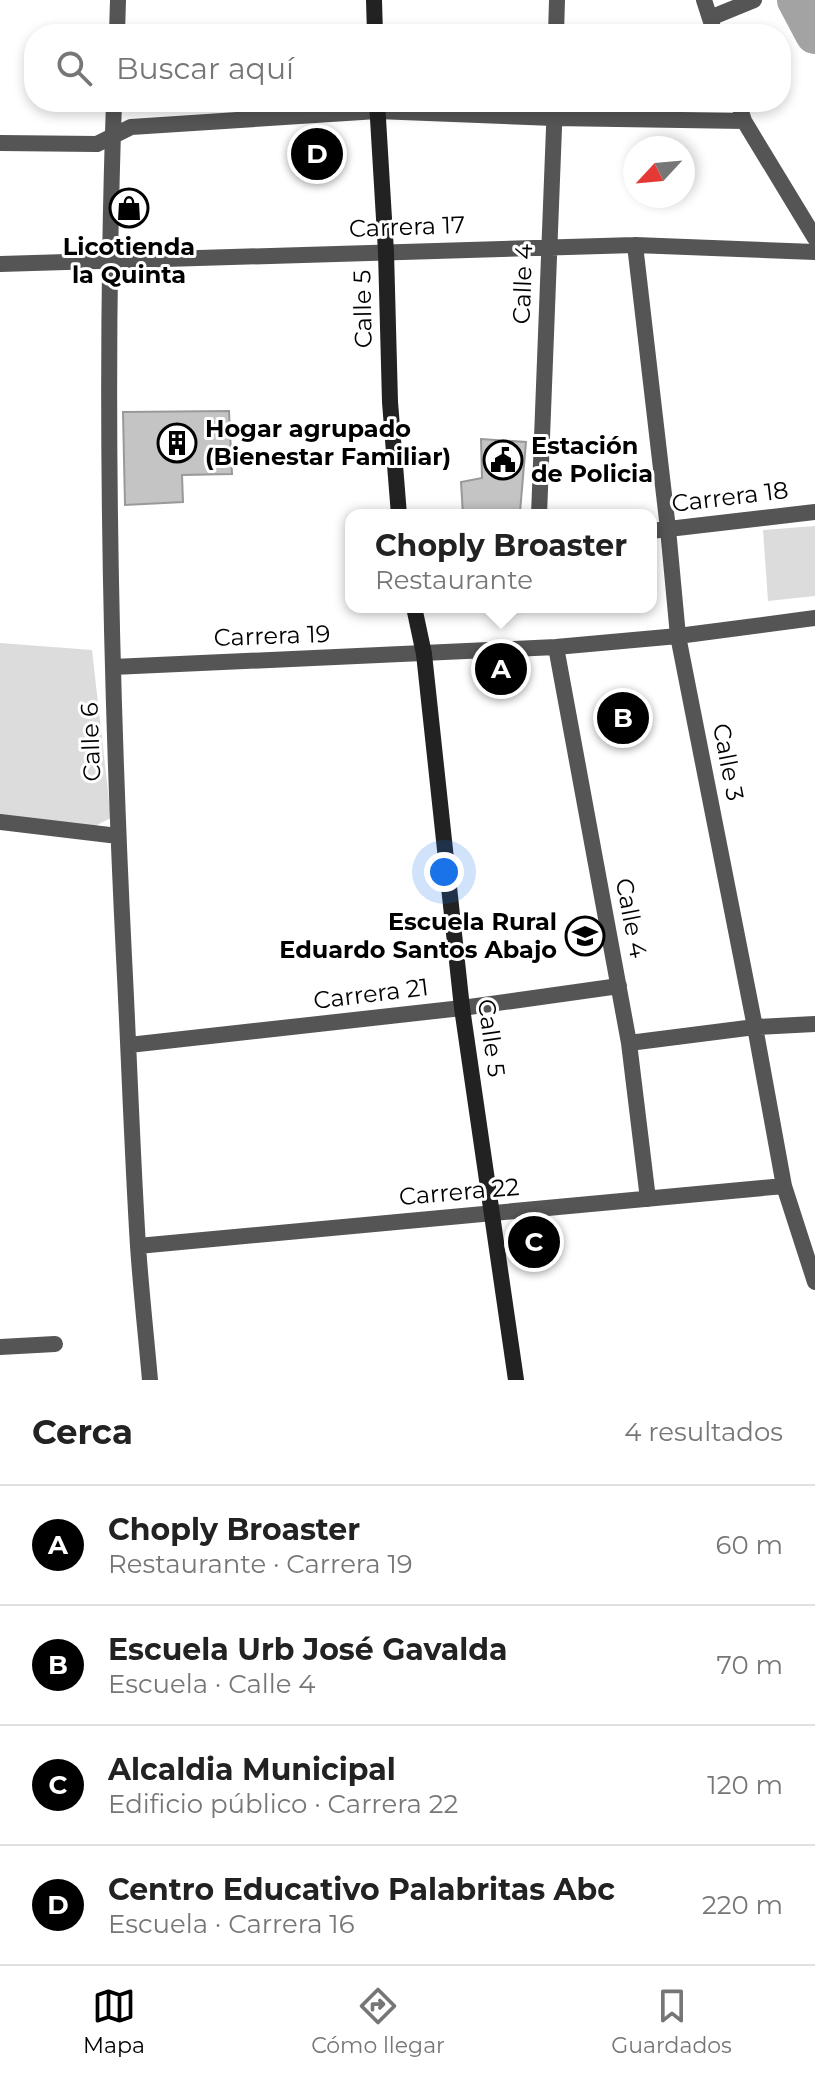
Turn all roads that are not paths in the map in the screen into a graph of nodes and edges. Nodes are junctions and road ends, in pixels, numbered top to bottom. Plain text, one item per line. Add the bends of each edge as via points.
1 (118, 0) edge
2 (374, 0) edge
3 (557, 0) edge
4 (704, 0) edge
5 (754, 0) edge
6 (117, 24) edge
7 (375, 24) edge
8 (556, 24) edge
9 (712, 24) edge
10 (716, 24) edge
11 (114, 112) edge
12 (316, 112) edge
13 (377, 112) edge
14 (554, 112) edge
15 (589, 112) edge
16 (741, 112) edge
17 (744, 121) junction
18 (113, 136) junction
19 (0, 143) edge
20 (815, 238) edge
21 (635, 245) junction
22 (549, 247) junction
23 (386, 252) junction
24 (815, 252) edge
25 (111, 260) junction
26 (0, 264) edge
27 (399, 509) edge
28 (539, 509) edge
29 (815, 512) edge
30 (659, 530) edge
31 (415, 613) edge
32 (815, 618) edge
33 (678, 636) junction
34 (556, 647) junction
35 (424, 654) junction
36 (113, 667) junction
37 (0, 822) edge
38 (118, 836) junction
39 (619, 986) junction
40 (462, 1008) junction
41 (815, 1024) edge
42 (755, 1027) junction
43 (629, 1043) junction
44 (129, 1045) junction
45 (784, 1186) junction
46 (648, 1199) junction
47 (491, 1213) junction
48 (138, 1246) junction
49 (815, 1282) edge
50 (55, 1344) dead end
51 (0, 1347) edge
52 (150, 1380) edge
53 (516, 1380) edge

1 - 6 street
2 - 7 main road
3 - 8 street
4 - 9 street
5 - 10 street
11 - 18 street, Calle 6
12 - 18 street via 131,127
13 - 23 main road, Calle 5
14 - 22 street, Calle 4
15 - 17 street
16 - 17 street
17 - 20 street
18 - 19 street via 97,144
18 - 25 street, Calle 6
21 - 22 street, Carrera 17
21 - 24 street, Carrera 17
21 - 30 street, Calle 3
22 - 23 street, Carrera 17
22 - 28 street, Calle 4
23 - 25 street, Carrera 17
23 - 27 main road, Calle 5
25 - 26 street, Carrera 17
25 - 36 street, Calle 6
29 - 30 street, Carrera 18
30 - 33 street, Calle 3
31 - 35 main road, Calle 5
32 - 33 street, Carrera 19
33 - 34 street, Carrera 19
33 - 42 street, Calle 3
34 - 35 street, Carrera 19
34 - 39 street, Calle 4
35 - 36 street, Carrera 19
35 - 40 main road, Calle 5
36 - 38 street, Calle 6
37 - 38 street
38 - 44 street, Calle 6
39 - 40 street, Carrera 21
39 - 43 street, Calle 4
40 - 44 street, Carrera 21
40 - 47 main road, Calle 5
41 - 42 street
42 - 43 street
42 - 45 street, Calle 3
43 - 46 street, Calle 4
44 - 48 street, Calle 6
45 - 46 street, Carrera 22
45 - 49 street, Calle 3
46 - 47 street, Carrera 22
47 - 48 street, Carrera 22
47 - 53 main road, Calle 5
48 - 52 street, Calle 6
50 - 51 street

